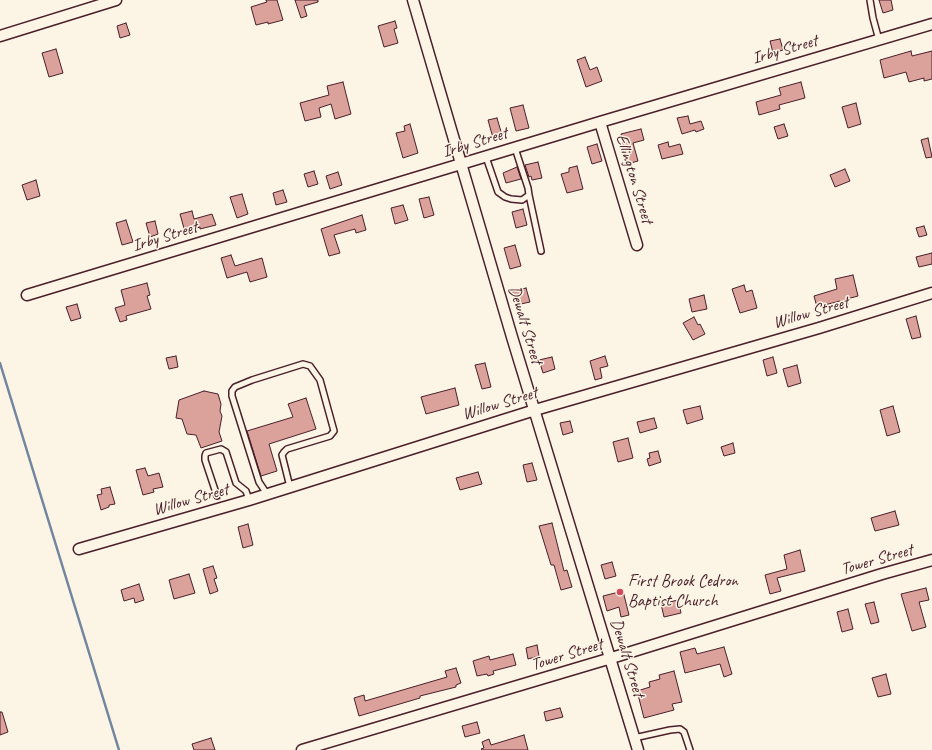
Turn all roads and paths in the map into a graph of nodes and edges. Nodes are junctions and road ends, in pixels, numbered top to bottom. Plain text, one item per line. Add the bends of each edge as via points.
1 (116, 0) edge
2 (413, 0) edge
3 (870, 0) edge
4 (932, 24) edge
5 (0, 36) edge
6 (879, 40) junction
7 (600, 122) junction
8 (515, 148) junction
9 (486, 157) junction
10 (462, 164) junction
11 (529, 195) junction
12 (638, 245) dead end
13 (541, 251) dead end
14 (932, 293) edge
15 (27, 295) dead end
16 (535, 410) junction
17 (290, 487) junction
18 (267, 494) junction
19 (216, 496) dead end
20 (250, 500) junction
21 (79, 549) dead end
22 (932, 560) edge
23 (610, 658) junction
24 (634, 738) junction
25 (302, 750) edge
26 (638, 750) edge
27 (690, 750) edge

1 - 5 street
2 - 10 street, Dewalt Street
3 - 6 lane
4 - 6 street, Irby Street
6 - 7 street, Irby Street
7 - 8 street, Irby Street
7 - 12 street, Ellington Street
8 - 9 street, Irby Street
8 - 11 lane
9 - 10 street, Irby Street
9 - 11 lane via 498,192 517,200
10 - 15 street, Irby Street
10 - 16 street, Dewalt Street
11 - 13 lane
14 - 16 street, Willow Street
16 - 17 street, Willow Street
16 - 23 street, Dewalt Street
17 - 18 street, Willow Street
17 - 18 lane via 282,454 287,449 330,436 334,431 320,380 310,366 303,364 252,380 234,387 232,391 259,482
18 - 20 street, Willow Street
19 - 20 lane via 204,456 206,453 221,449 226,452 236,483 246,491
20 - 21 street, Willow Street
22 - 23 street, Tower Street
23 - 24 street, Dewalt Street
23 - 25 street, Tower Street
24 - 26 street, Dewalt Street
24 - 27 lane via 680,729 684,732

